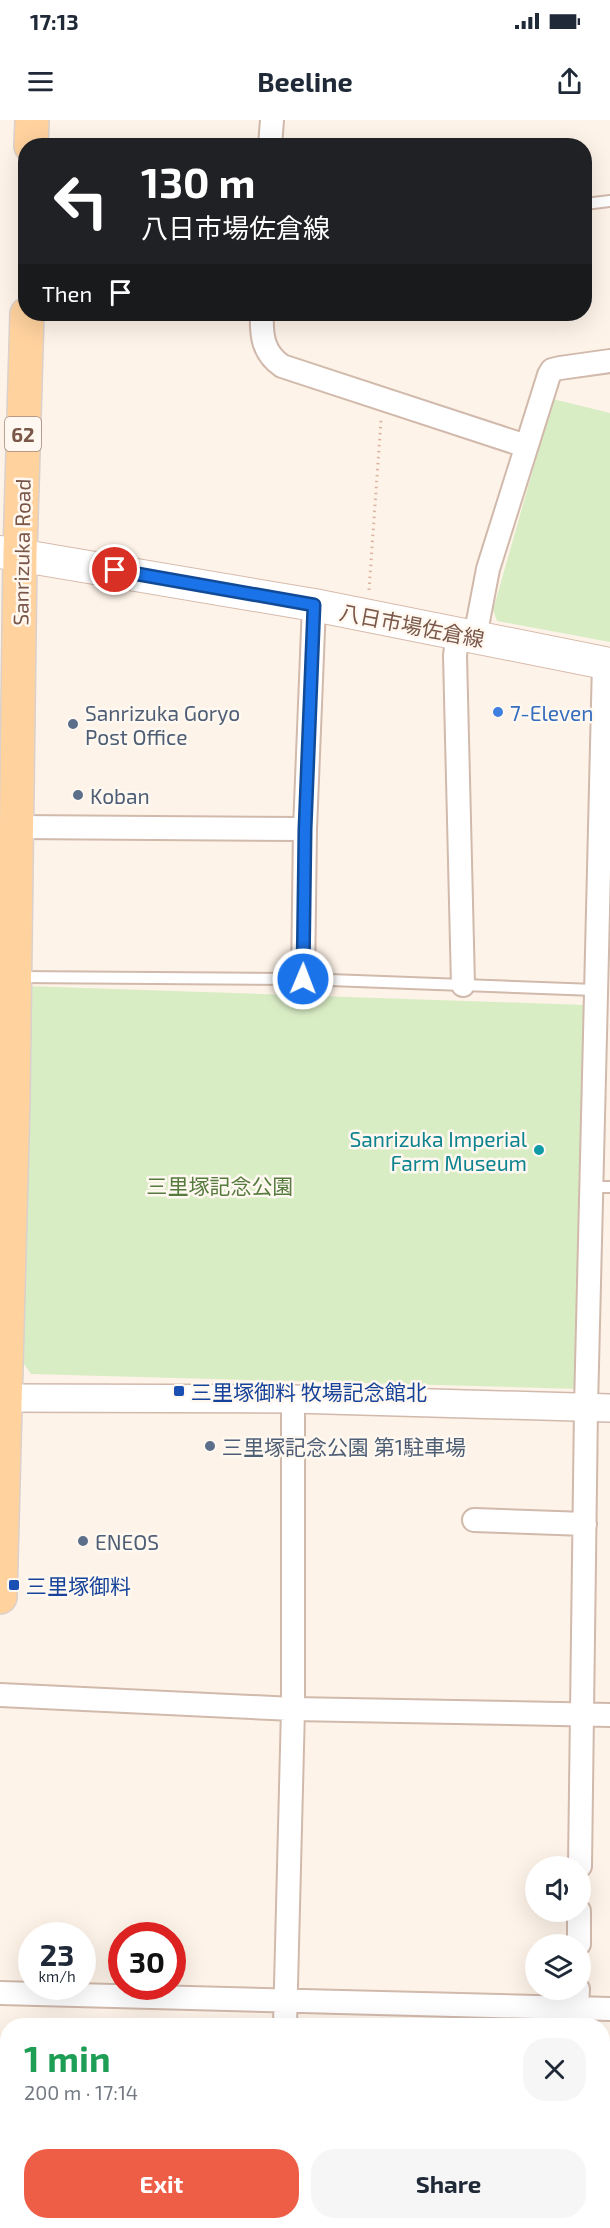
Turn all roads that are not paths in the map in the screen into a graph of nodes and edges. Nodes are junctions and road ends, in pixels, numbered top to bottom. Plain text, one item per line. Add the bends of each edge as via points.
1 (32, 120) edge
2 (272, 120) edge
3 (31, 138) edge
4 (271, 138) edge
5 (610, 201) edge
6 (592, 203) edge
7 (27, 321) edge
8 (262, 321) edge
9 (610, 361) edge
10 (526, 446) junction
11 (10, 553) edge
12 (314, 605) junction
13 (466, 636) junction
14 (607, 663) edge
15 (12, 815) edge
16 (305, 829) junction
17 (604, 884) edge
18 (14, 977) junction
19 (303, 979) junction
20 (463, 985) junction
21 (600, 1005) edge
22 (7, 1099) edge
23 (602, 1112) edge
24 (601, 1187) edge
25 (4, 1277) edge
26 (3, 1398) edge
27 (293, 1399) junction
28 (598, 1408) edge
29 (474, 1520) dead end
30 (585, 1524) junction
31 (0, 1597) edge
32 (0, 1695) edge
33 (293, 1709) junction
34 (583, 1714) junction
35 (610, 1714) edge
36 (580, 1856) edge
37 (0, 1993) edge
38 (286, 2000) junction
39 (577, 2008) edge
40 (610, 2009) edge
41 (285, 2018) edge

1 - 3 main road
2 - 4 street
5 - 6 lane
7 - 11 main road, Sanrizuka Road / 62
8 - 10 street via 263,338 273,360 292,371
9 - 10 street via 552,370
10 - 13 street
11 - 12 main road, 八日市場佐倉線
11 - 15 main road, Sanrizuka Road / 62 via 14,647
12 - 13 main road, 八日市場佐倉線
12 - 16 street
13 - 14 main road, 八日市場佐倉線
13 - 20 street via 455,655
14 - 17 street
15 - 16 street
15 - 18 main road, 62
16 - 19 street
17 - 21 street
18 - 19 lane
18 - 22 main road, 62
19 - 20 lane
20 - 21 lane
21 - 23 street
22 - 25 main road, 62
23 - 24 street
24 - 28 street
25 - 26 main road, 62
26 - 27 street
26 - 31 main road, 62
27 - 28 street
27 - 33 street
28 - 30 street
29 - 30 street
30 - 34 street
32 - 33 street
33 - 34 street
33 - 38 street
34 - 35 street
34 - 36 street
37 - 38 street
38 - 39 street
38 - 41 street
39 - 40 street

